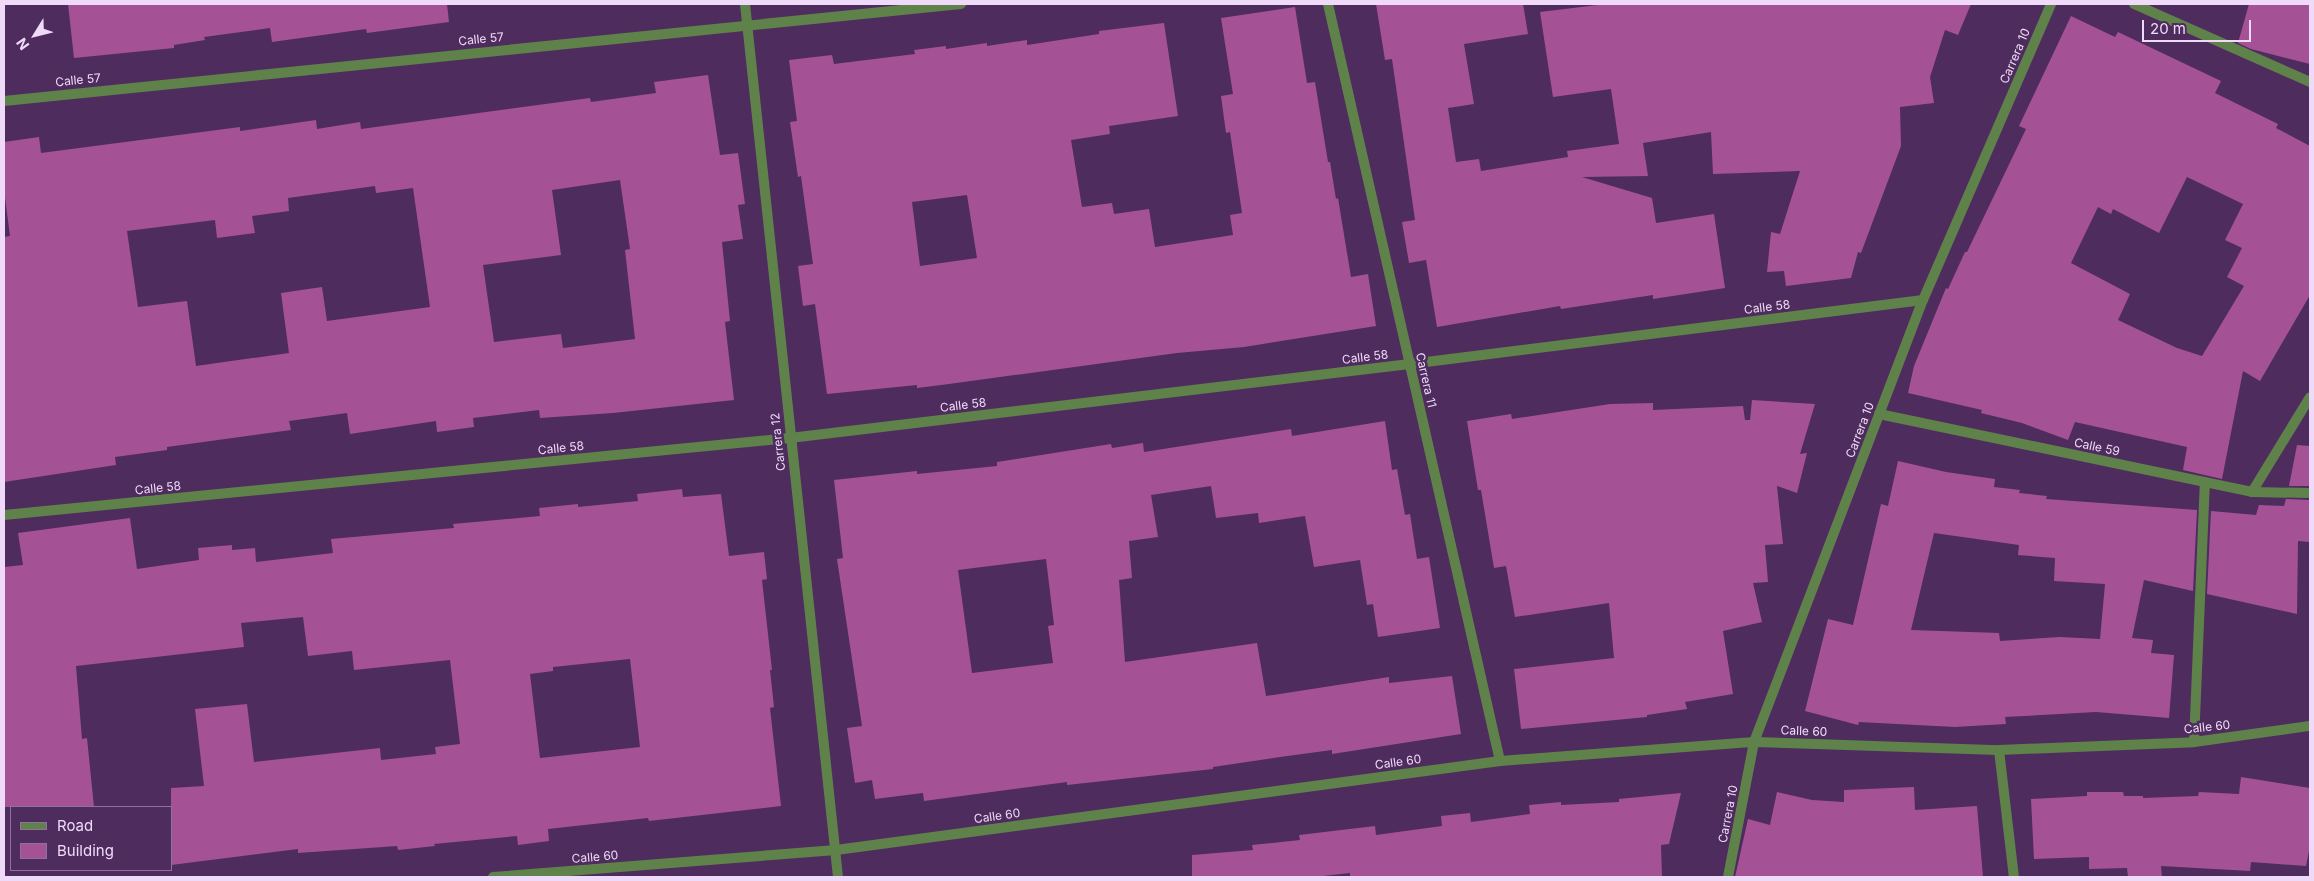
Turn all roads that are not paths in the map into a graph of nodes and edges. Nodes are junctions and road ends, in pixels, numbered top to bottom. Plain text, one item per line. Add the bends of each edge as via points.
1 (745, 4) edge
2 (961, 4) edge
3 (1328, 4) edge
4 (2051, 4) edge
5 (2134, 4) edge
6 (747, 24) junction
7 (2310, 82) edge
8 (4, 101) edge
9 (1923, 300) junction
10 (1410, 364) junction
11 (2310, 397) edge
12 (1879, 414) junction
13 (790, 438) junction
14 (2205, 482) junction
15 (2252, 492) junction
16 (2310, 493) edge
17 (4, 515) edge
18 (2310, 726) edge
19 (1754, 742) junction
20 (2194, 742) junction
21 (1998, 750) junction
22 (1500, 761) junction
23 (836, 850) junction
24 (493, 877) edge
25 (838, 877) edge
26 (1728, 877) edge
27 (2014, 877) edge

1 - 6 street, Carrera 12
2 - 6 street, Calle 57
3 - 10 street, Carrera 11
4 - 9 street, Carrera 10
5 - 7 street
6 - 8 street, Calle 57
6 - 13 street, Carrera 12
9 - 10 street, Calle 58
9 - 12 street, Carrera 10
10 - 13 street, Calle 58
10 - 22 street, Carrera 11
11 - 15 street
12 - 14 street, Calle 59
12 - 19 street, Carrera 10
13 - 17 street, Calle 58
13 - 23 street, Carrera 12
14 - 15 street, Calle 59
14 - 20 street
15 - 16 street, Calle 59
18 - 20 street, Calle 60
19 - 21 street, Calle 60
19 - 22 street, Calle 60
19 - 26 street, Carrera 10
20 - 21 street, Calle 60
21 - 27 street
22 - 23 street, Calle 60
23 - 24 street, Calle 60
23 - 25 street, Carrera 12

